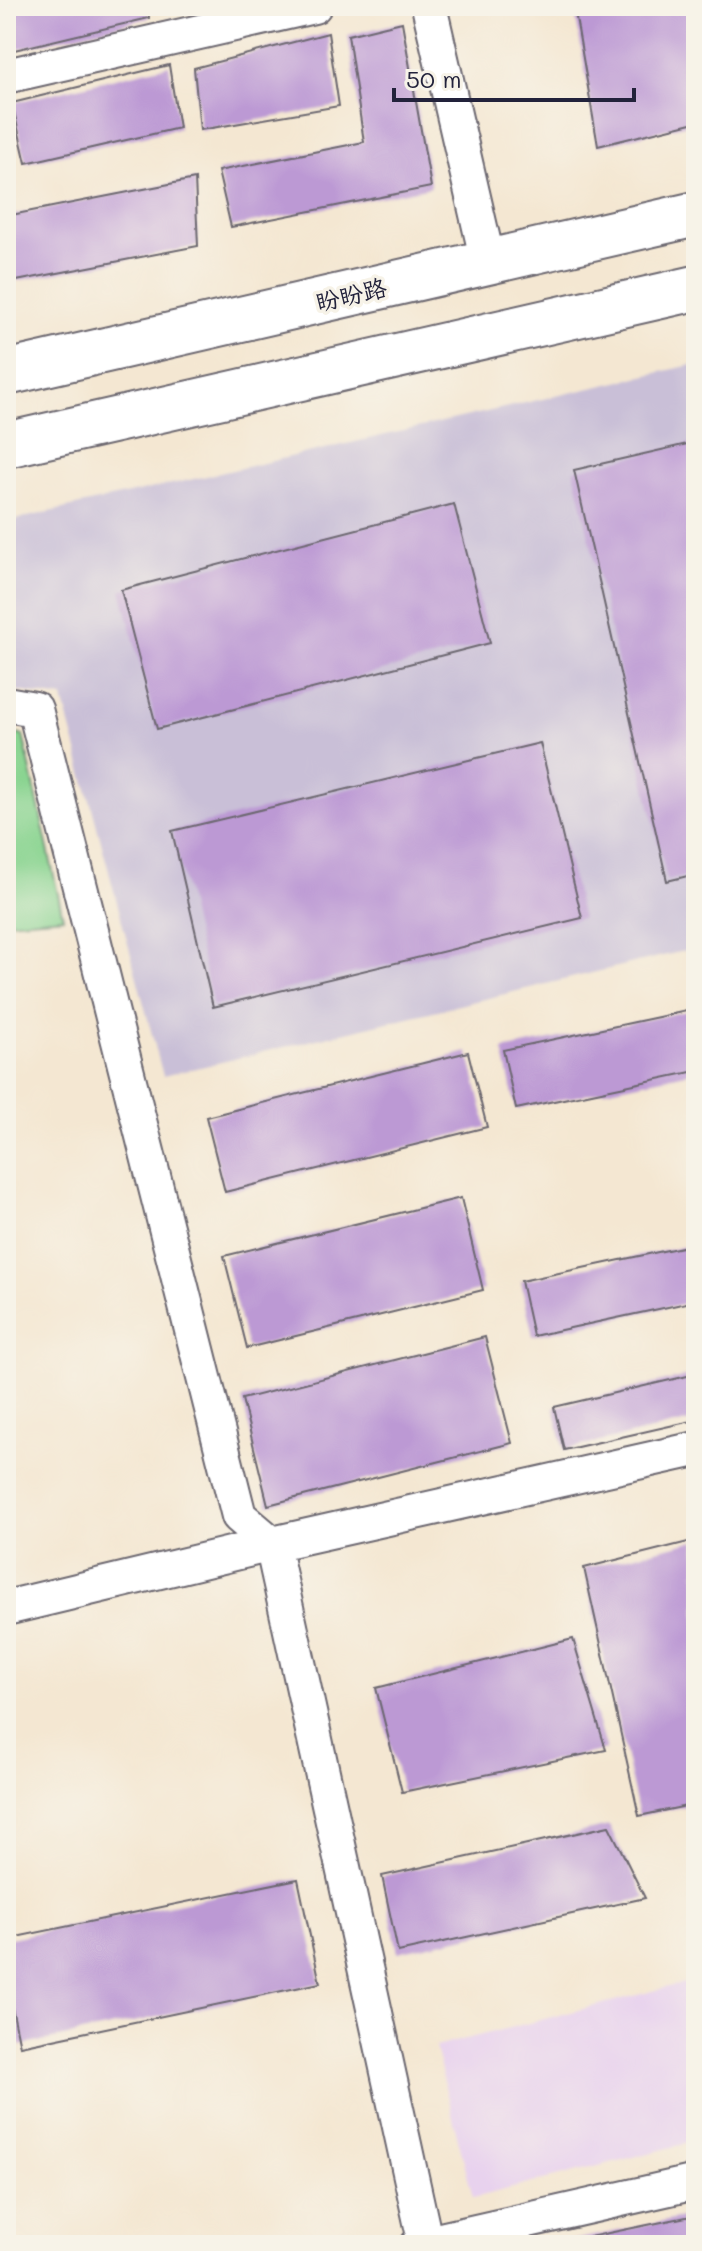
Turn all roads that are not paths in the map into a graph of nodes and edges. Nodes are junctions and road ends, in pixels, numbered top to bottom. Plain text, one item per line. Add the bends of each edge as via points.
1 (314, 6) edge
2 (429, 6) edge
3 (6, 76) edge
4 (696, 214) edge
5 (488, 262) junction
6 (696, 288) edge
7 (6, 373) edge
8 (6, 445) edge
9 (6, 704) edge
10 (696, 1449) edge
11 (272, 1544) junction
12 (6, 1608) edge
13 (696, 2182) edge
14 (423, 2244) edge

1 - 3 street
2 - 5 street
4 - 5 main road, 盼盼路
5 - 7 main road, 盼盼路
6 - 8 main road
9 - 11 street via 35,709 239,1516
10 - 11 street
11 - 12 street
11 - 14 street
13 - 14 street

